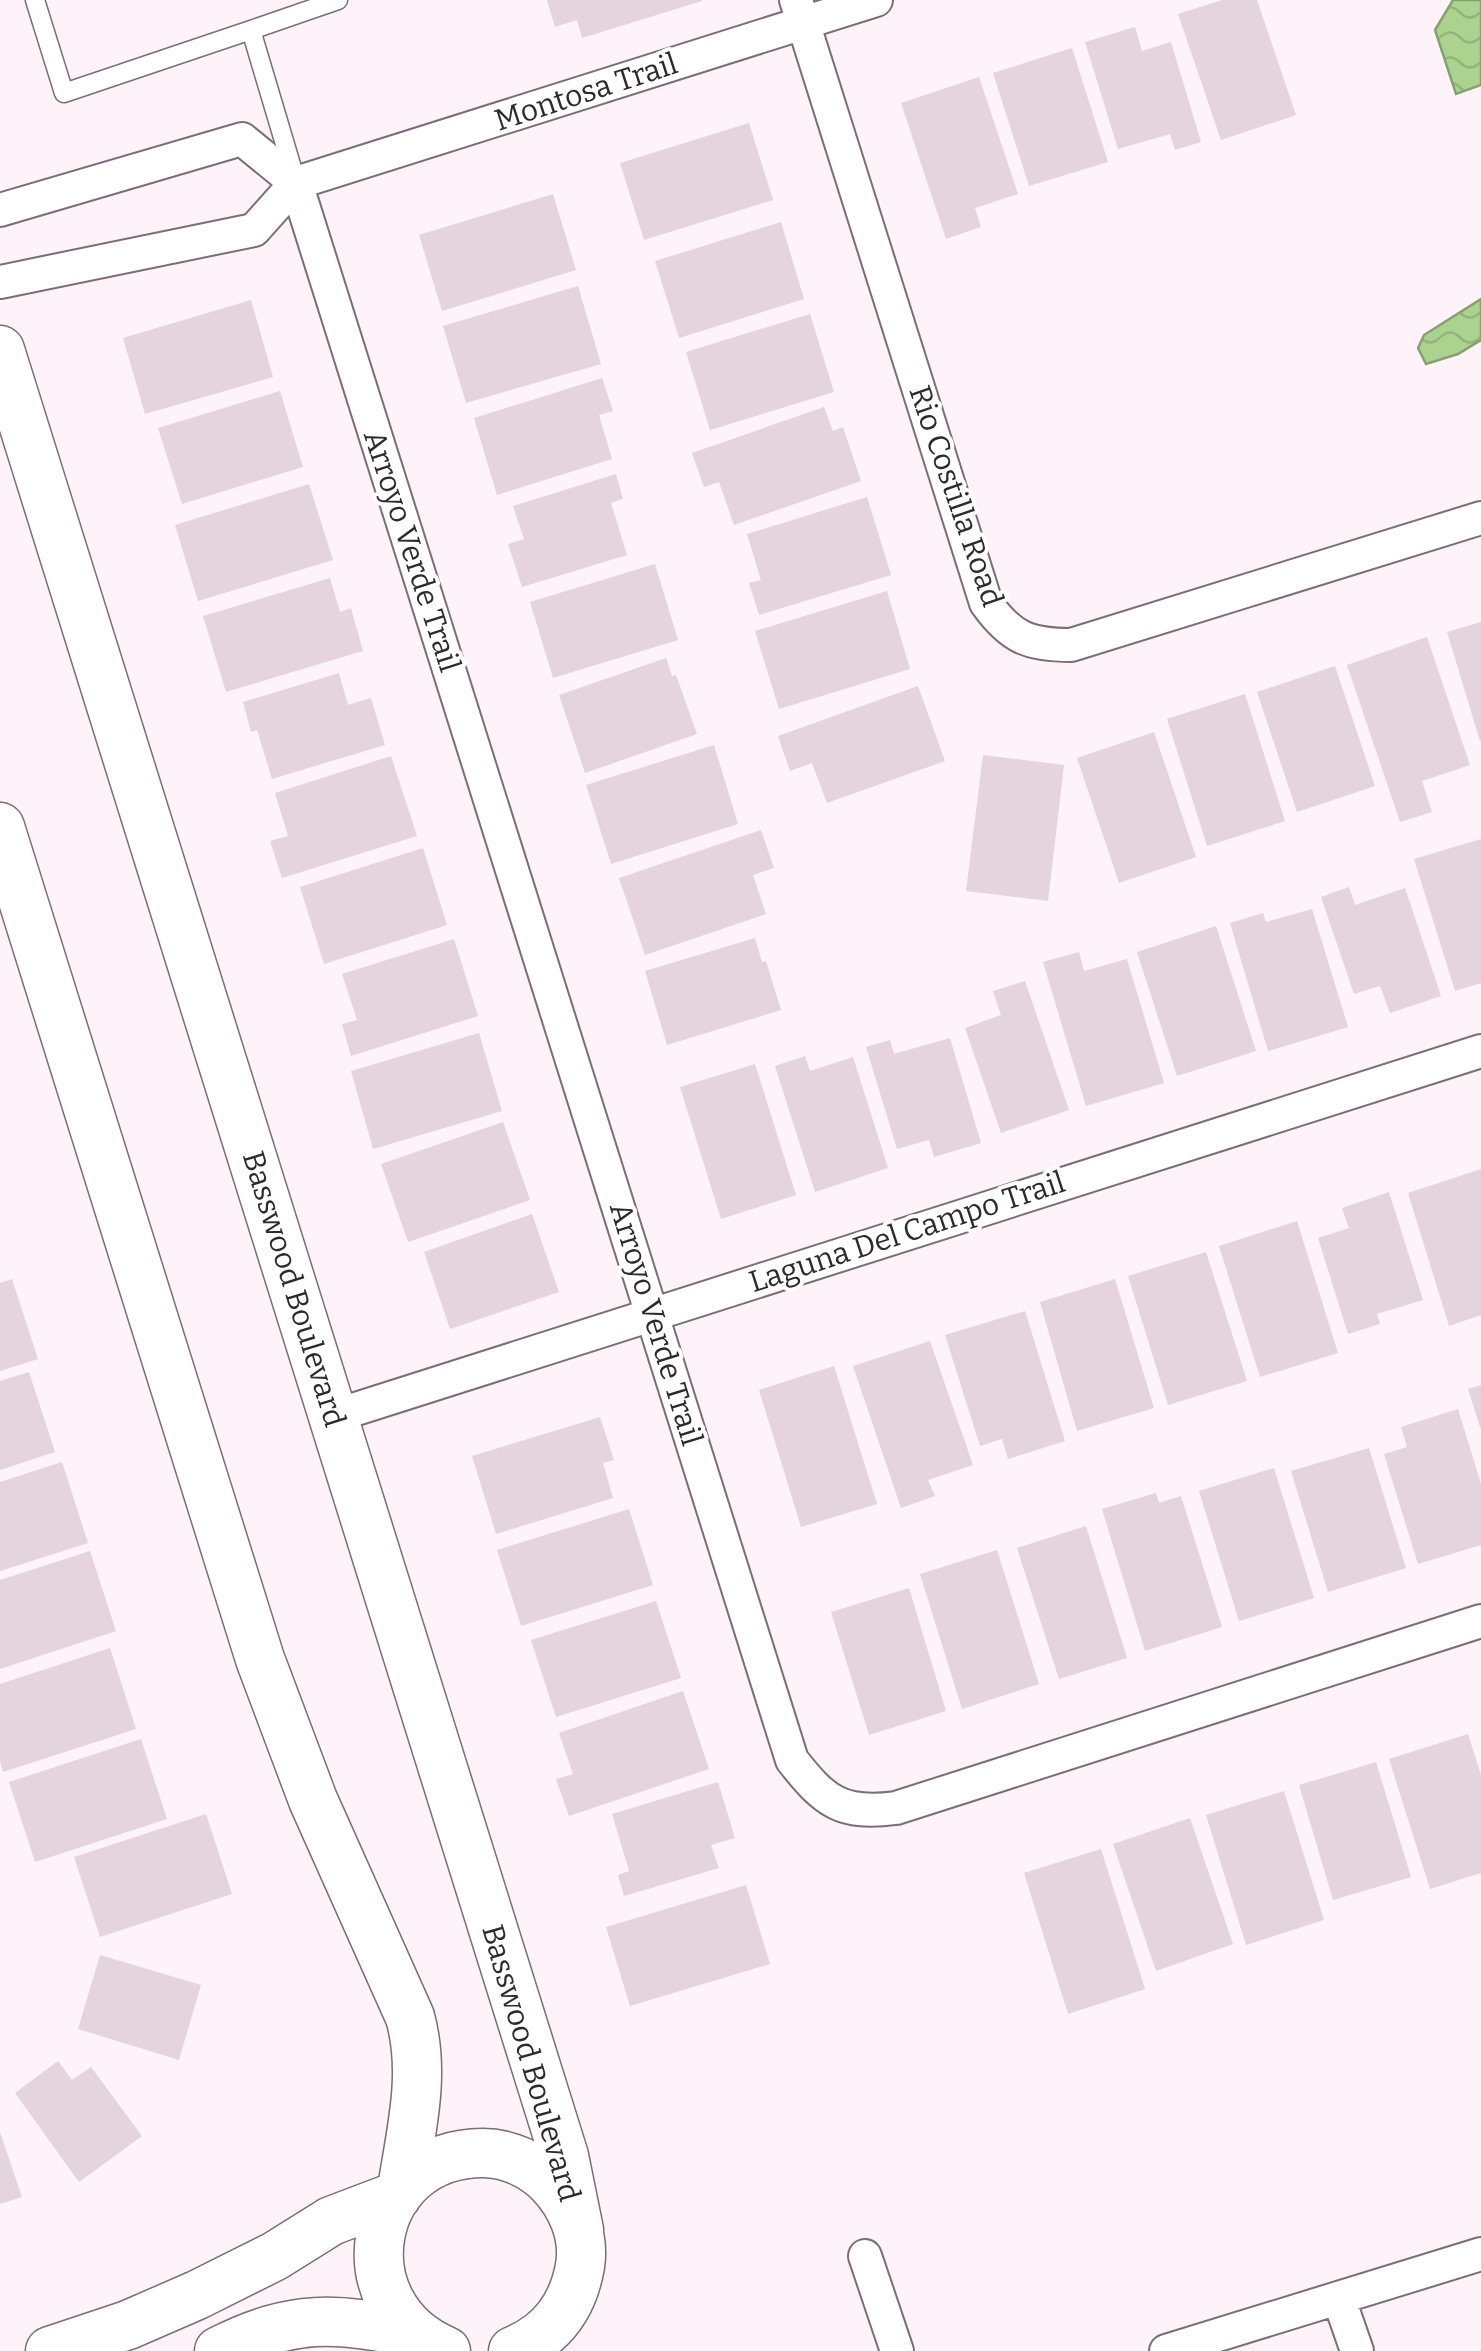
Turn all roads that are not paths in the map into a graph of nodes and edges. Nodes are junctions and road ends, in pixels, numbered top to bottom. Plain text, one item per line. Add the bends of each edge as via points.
1 (35, 0) edge
2 (338, 0) edge
3 (876, 0) edge
4 (800, 11) edge
5 (251, 30) junction
6 (296, 183) junction
7 (0, 210) edge
8 (0, 282) edge
9 (0, 350) edge
10 (1481, 518) edge
11 (0, 827) edge
12 (1481, 1052) edge
13 (653, 1312) junction
14 (334, 1416) junction
15 (1481, 1621) edge
16 (399, 2192) junction
17 (578, 2230) junction
18 (1481, 2254) edge
19 (866, 2256) dead end
20 (1338, 2299) junction
21 (562, 2331) edge
22 (430, 2344) edge
23 (50, 2351) edge
24 (219, 2351) edge
25 (514, 2351) edge
26 (897, 2351) edge
27 (1166, 2351) edge
28 (1356, 2351) edge

1 - 5 lane via 64,93
2 - 5 lane
3 - 4 street, Montosa Trail
4 - 6 street, Montosa Trail
4 - 10 street, Rio Costilla Road via 986,604 1002,626 1043,645 1071,645
5 - 6 lane
6 - 7 street via 242,139
6 - 8 street via 254,230
6 - 13 street, Arroyo Verde Trail
9 - 14 main road, Basswood Boulevard
11 - 16 main road via 260,1658 313,1800 410,2016 419,2070
12 - 13 street, Laguna Del Campo Trail
13 - 14 street, Laguna Del Campo Trail
13 - 15 street, Arroyo Verde Trail via 792,1760 815,1790 840,1807 896,1808
14 - 17 main road, Basswood Boulevard via 564,2156
16 - 17 main road via 452,2156 492,2153 547,2179
16 - 22 main road via 382,2224 378,2264 389,2302
16 - 23 main road via 331,2221 197,2295
17 - 21 main road, Basswood Boulevard via 579,2272
18 - 20 street
19 - 26 street
20 - 27 street
20 - 28 street
21 - 25 main road
22 - 24 main road via 354,2321 306,2321

